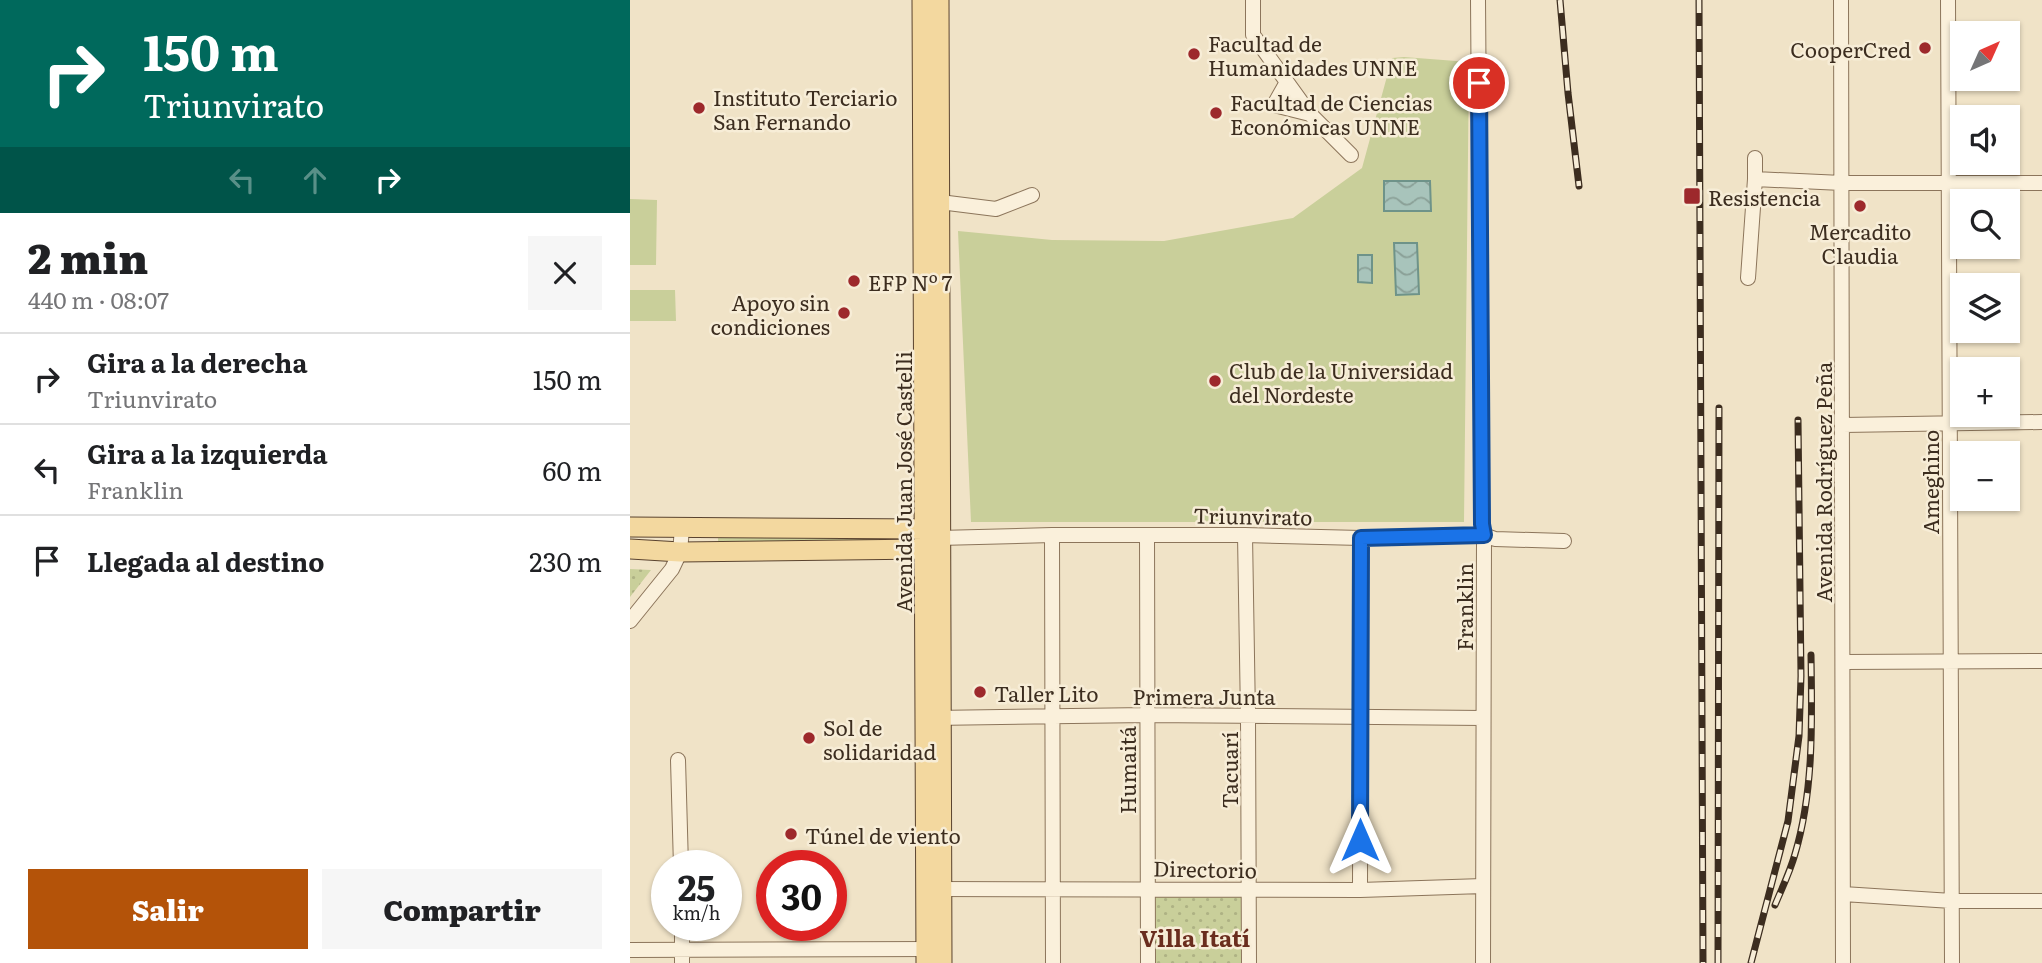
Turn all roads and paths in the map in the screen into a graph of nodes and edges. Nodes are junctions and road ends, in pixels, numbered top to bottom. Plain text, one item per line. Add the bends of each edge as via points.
1 (922, 0) edge
2 (939, 0) edge
3 (1253, 0) edge
4 (1478, 0) edge
5 (1841, 0) edge
6 (1948, 0) edge
7 (1287, 82) junction
8 (1310, 114) junction
9 (1351, 155) dead end
10 (1755, 158) dead end
11 (1755, 179) junction
12 (1842, 183) junction
13 (1948, 183) junction
14 (2042, 183) edge
15 (1032, 195) dead end
16 (940, 202) junction
17 (1748, 278) dead end
18 (1950, 422) joint
19 (2020, 422) edge
20 (2042, 422) edge
21 (1843, 425) junction
22 (1950, 427) edge
23 (630, 527) edge
24 (682, 528) junction
25 (1052, 535) junction
26 (1147, 535) junction
27 (1245, 535) junction
28 (1484, 535) junction
29 (1361, 538) junction
30 (930, 539) junction
31 (1564, 541) dead end
32 (630, 549) edge
33 (680, 552) junction
34 (630, 621) edge
35 (1950, 661) junction
36 (1844, 662) junction
37 (2042, 662) edge
38 (1147, 715) junction
39 (1248, 717) junction
40 (1361, 717) junction
41 (932, 718) junction
42 (1051, 718) junction
43 (1483, 718) junction
44 (678, 760) dead end
45 (681, 850) edge
46 (1483, 886) junction
47 (1146, 888) junction
48 (934, 889) junction
49 (1052, 889) junction
50 (1249, 890) junction
51 (1360, 890) junction
52 (1843, 894) junction
53 (1952, 901) junction
54 (2042, 901) edge
55 (630, 950) edge
56 (934, 956) edge
57 (682, 957) edge
58 (1053, 963) edge
59 (1148, 963) edge
60 (1249, 963) edge
61 (1483, 963) edge
62 (1843, 963) edge
63 (1952, 963) edge

1 - 30 main road, Avenida Juan José Castelli
2 - 16 main road, Avenida Juan José Castelli
3 - 7 street via 1254,35
4 - 28 street, Franklin
5 - 12 street, Avenida Rodríguez Peña
6 - 13 street, Ameghino
7 - 8 street
7 - 8 street via 1274,105
8 - 9 street
10 - 11 street
11 - 12 street
11 - 17 street
12 - 13 street
12 - 21 street, Avenida Rodríguez Peña
13 - 14 street
13 - 18 street, Ameghino
15 - 16 street via 996,209
16 - 30 main road, Avenida Juan José Castelli
18 - 21 street
19 - 20 street
21 - 36 street, Avenida Rodríguez Peña
22 - 35 street, Ameghino
23 - 24 main road
24 - 30 main road
24 - 33 street
25 - 26 street, Triunvirato
25 - 30 street, Triunvirato
25 - 42 street
26 - 27 street, Triunvirato
26 - 38 street, Humaitá
27 - 29 street, Triunvirato
27 - 39 street, Tacuarí
28 - 29 street, Triunvirato
28 - 31 street, Triunvirato
28 - 43 street, Franklin
29 - 40 street
30 - 33 main road
30 - 41 main road, Avenida Juan José Castelli
32 - 33 main road
33 - 34 street
35 - 36 street
35 - 37 street
35 - 53 street, Ameghino
36 - 52 street, Avenida Rodríguez Peña
38 - 39 street, Primera Junta
38 - 42 street, Primera Junta
38 - 47 street, Humaitá
39 - 40 street, Primera Junta
39 - 50 street, Tacuarí
40 - 43 street, Primera Junta
40 - 51 street
41 - 42 street, Primera Junta
41 - 48 main road, Avenida Juan José Castelli
42 - 49 street
43 - 46 street, Franklin
44 - 45 street
46 - 51 street, Directorio
46 - 61 street, Franklin
47 - 49 street, Directorio
47 - 50 street, Directorio
47 - 59 street, Humaitá
48 - 49 street, Directorio
48 - 56 main road, Avenida Juan José Castelli
49 - 58 street
50 - 51 street, Directorio
50 - 60 street, Tacuarí
52 - 53 street
52 - 62 street, Avenida Rodríguez Peña
53 - 54 street
53 - 63 street, Ameghino
55 - 57 street
56 - 57 street

